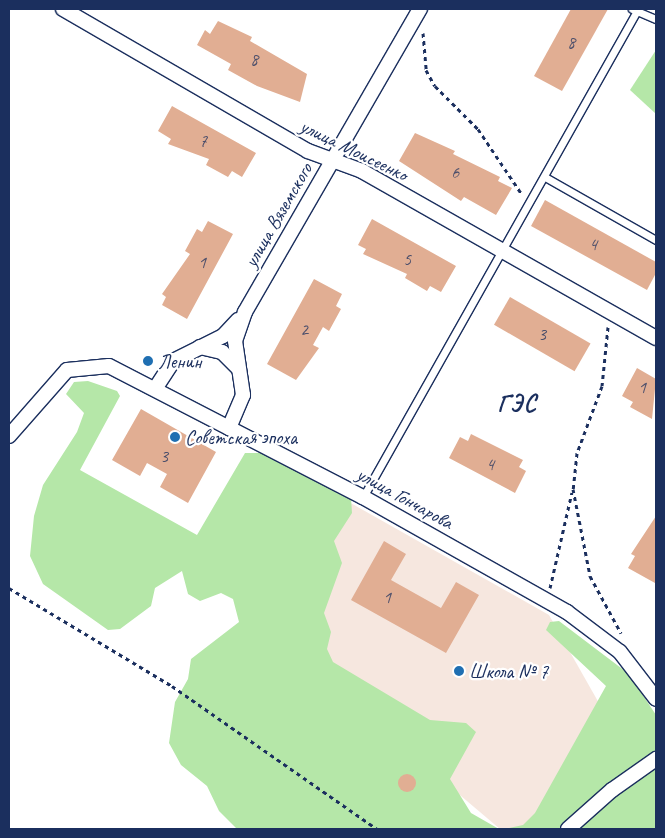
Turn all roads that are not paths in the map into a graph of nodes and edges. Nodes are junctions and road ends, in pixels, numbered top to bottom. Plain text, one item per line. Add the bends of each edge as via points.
1 (63, 9) edge
2 (419, 10) edge
3 (636, 10) edge
4 (656, 19) edge
5 (333, 161) junction
6 (545, 176) junction
7 (656, 240) edge
8 (504, 252) junction
9 (245, 312) junction
10 (656, 338) edge
11 (198, 347) junction
12 (238, 368) junction
13 (155, 389) junction
14 (229, 428) junction
15 (9, 436) edge
16 (363, 497) junction
17 (656, 699) edge
18 (656, 759) edge
19 (568, 829) edge

1 - 5 street, улица Моисеенко via 227,106
2 - 5 street, улица Вяземского
3 - 4 lane
3 - 6 lane
5 - 8 street, улица Моисеенко via 362,171
5 - 9 street, улица Вяземского
6 - 7 lane
6 - 8 lane
8 - 10 street, улица Моисеенко
8 - 16 lane
9 - 11 street via 223,336
9 - 12 street via 235,341
11 - 12 street via 222,352
11 - 13 street via 173,361
12 - 14 street via 243,395
13 - 14 street, улица Гончарова
13 - 15 street, улица Гончарова via 110,366 67,370
14 - 16 street, улица Гончарова
16 - 17 street, улица Гончарова via 547,600 620,652
18 - 19 street via 606,795

